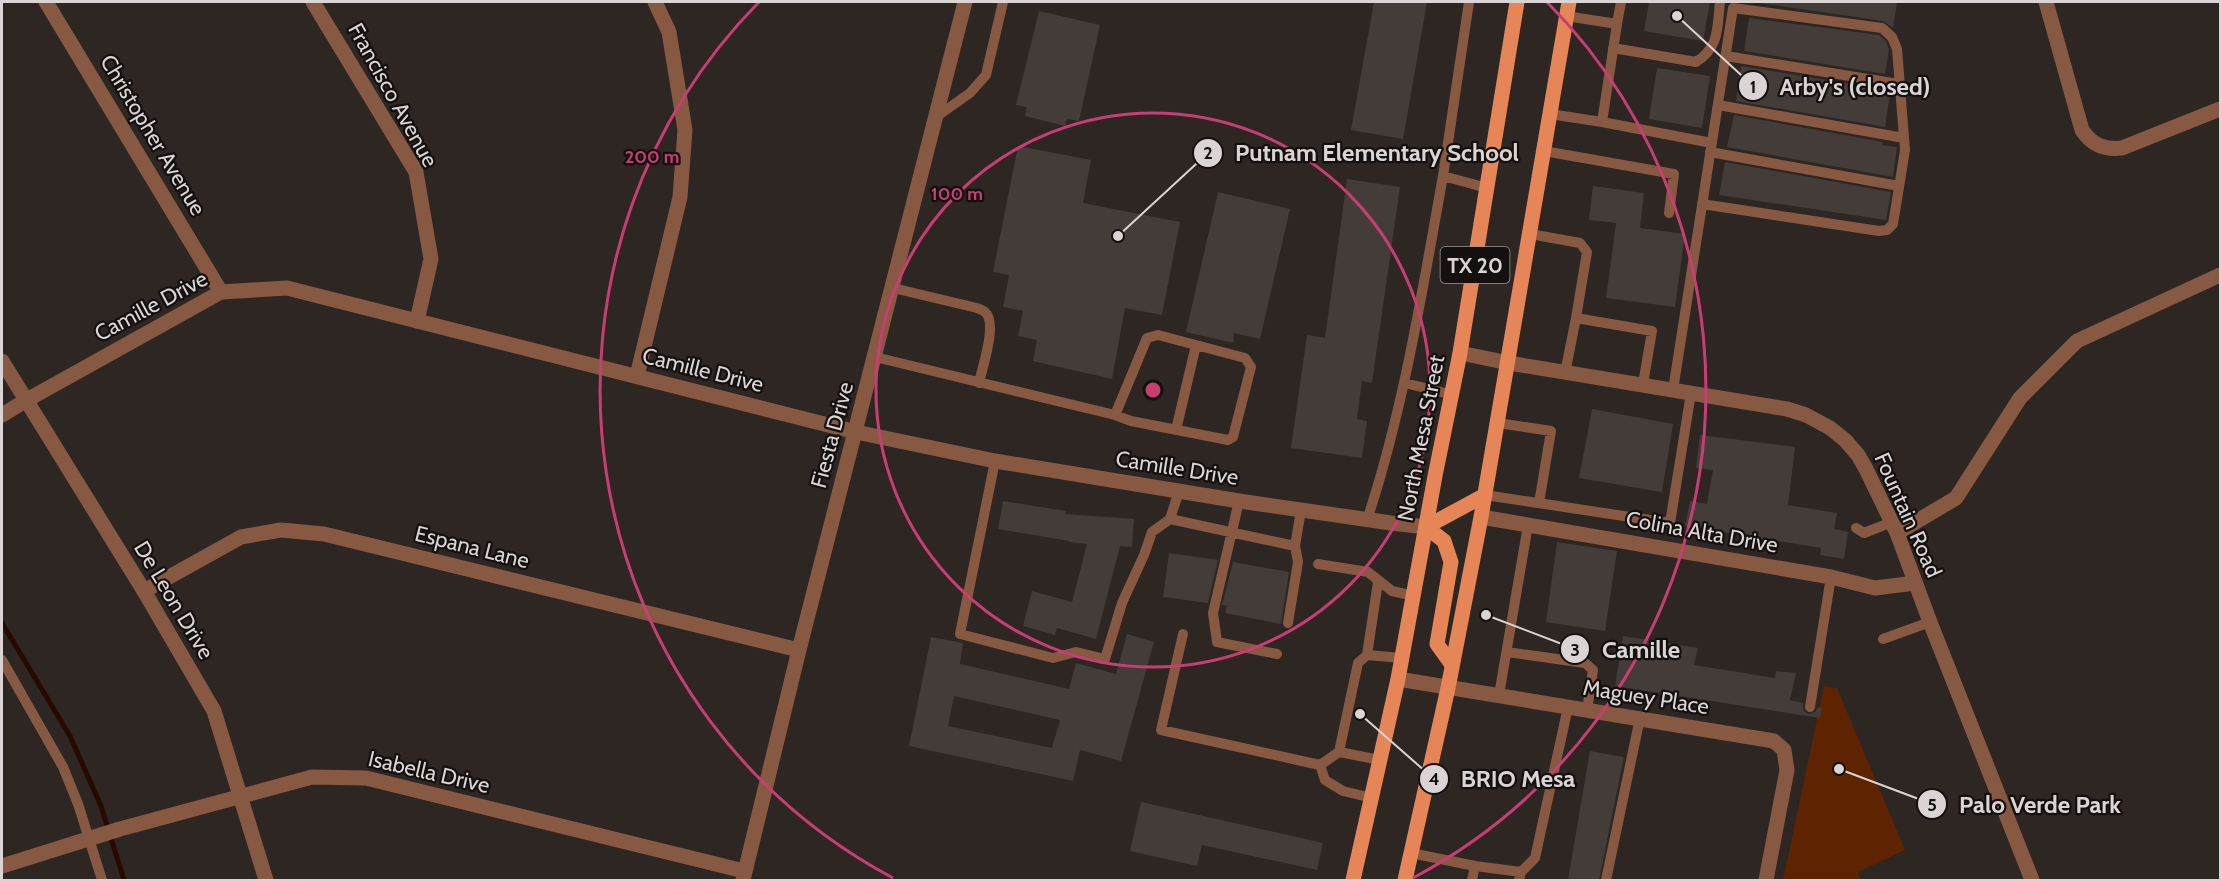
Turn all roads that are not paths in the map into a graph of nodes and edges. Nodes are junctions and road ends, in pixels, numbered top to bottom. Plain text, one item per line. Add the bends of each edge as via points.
1 (46, 2) edge
2 (313, 2) edge
3 (655, 2) edge
4 (965, 2) edge
5 (1003, 2) edge
6 (1468, 2) edge
7 (1517, 2) edge
8 (1621, 2) edge
9 (1720, 2) edge
10 (2046, 2) edge
11 (1568, 9) edge
12 (1617, 24) junction
13 (1613, 48) junction
14 (1726, 56) junction
15 (1899, 84) junction
16 (1718, 105) junction
17 (2220, 109) edge
18 (1550, 114) junction
19 (936, 117) junction
20 (1602, 122) junction
21 (1904, 138) junction
22 (1711, 147) junction
23 (1544, 151) junction
24 (1443, 176) junction
25 (1899, 186) junction
26 (1487, 188) junction
27 (1702, 204) junction
28 (1669, 213) dead end
29 (1530, 234) junction
30 (2220, 275) edge
31 (893, 288) junction
32 (221, 292) junction
33 (1576, 318) junction
34 (417, 321) junction
35 (1196, 345) junction
36 (1461, 353) junction
37 (875, 357) junction
38 (2, 362) edge
39 (1509, 363) junction
40 (1565, 373) junction
41 (637, 376) junction
42 (979, 383) junction
43 (1405, 383) junction
44 (1643, 384) junction
45 (1673, 390) junction
46 (1691, 393) junction
47 (1453, 395) junction
48 (26, 401) junction
49 (2, 415) edge
50 (1115, 415) junction
51 (1498, 423) junction
52 (1176, 430) junction
53 (856, 432) junction
54 (995, 461) junction
55 (1179, 491) junction
56 (1485, 495) junction
57 (1239, 501) junction
58 (1539, 503) junction
59 (1301, 510) junction
60 (1481, 517) junction
61 (1170, 519) junction
62 (1367, 520) junction
63 (1528, 525) junction
64 (1426, 527) junction
65 (1856, 528) dead end
66 (1894, 528) junction
67 (1232, 534) junction
68 (1295, 546) junction
69 (1318, 564) dead end
70 (1831, 577) junction
71 (1378, 582) junction
72 (1915, 584) junction
73 (144, 591) junction
74 (1414, 596) junction
75 (1930, 622) junction
76 (1288, 623) dead end
77 (1183, 634) dead end
78 (1883, 639) dead end
79 (798, 650) junction
80 (1507, 652) junction
81 (1277, 654) dead end
82 (1367, 655) junction
83 (1402, 658) junction
84 (2, 660) edge
85 (1452, 665) junction
86 (1398, 679) junction
87 (1448, 688) junction
88 (1499, 695) junction
89 (1568, 707) junction
90 (1810, 707) dead end
91 (1587, 710) junction
92 (1640, 718) junction
93 (1339, 752) junction
94 (1380, 760) junction
95 (1320, 765) junction
96 (241, 796) junction
97 (1372, 798) junction
98 (93, 838) junction
99 (1411, 853) junction
100 (2, 866) edge
101 (1475, 866) junction
102 (743, 876) edge
103 (1520, 876) edge
104 (102, 880) edge
105 (266, 880) edge
106 (1353, 880) edge
107 (1405, 880) edge
108 (1472, 880) edge
109 (1606, 880) edge
110 (1766, 880) edge
111 (2032, 880) edge

1 - 32 street, Christopher Avenue
2 - 34 street, Francisco Avenue via 416,172 431,259
3 - 41 street via 669,32 685,130 680,197
4 - 19 street, Fiesta Drive
5 - 19 lane via 986,75 970,93
6 - 24 lane
7 - 26 main road, North Mesa Street / TX 20
8 - 12 lane
9 - 13 lane via 1715,42 1696,62
10 - 17 street via 2082,130 2095,144 2122,148
11 - 12 lane
11 - 18 main road, TX 20
12 - 13 lane
13 - 20 lane
14 - 15 lane
14 - 15 lane via 1733,8 1882,28 1897,49
14 - 16 lane
15 - 21 lane
16 - 21 lane
16 - 22 lane
18 - 20 lane
18 - 23 main road, TX 20
19 - 31 street, Fiesta Drive
20 - 22 lane
21 - 25 lane
22 - 25 lane
22 - 27 lane
23 - 28 lane via 1674,174
23 - 29 main road, TX 20
24 - 26 lane
24 - 43 lane
25 - 27 lane via 1893,224 1879,231
26 - 36 main road, North Mesa Street / TX 20
27 - 45 lane
29 - 33 lane via 1580,243 1587,252
29 - 39 main road, TX 20
30 - 66 street via 2077,341 2020,398 1956,498
31 - 37 street, Fiesta Drive
31 - 42 lane via 986,313 991,330
32 - 34 street, Camille Drive via 288,288
32 - 48 street, Camille Drive
33 - 40 lane
33 - 44 lane via 1652,331
34 - 41 street, Camille Drive
35 - 50 lane via 1158,335 1147,338
35 - 52 lane
35 - 52 lane via 1245,358 1251,367 1233,437 1228,440
36 - 39 street, Fountain Road
36 - 47 main road, North Mesa Street / TX 20
37 - 42 lane
37 - 53 street, Fiesta Drive
38 - 48 street, De Leon Drive
39 - 40 street, Fountain Road
39 - 51 main road, TX 20
40 - 44 street, Fountain Road
41 - 53 street, Camille Drive
42 - 50 lane
43 - 47 lane
43 - 62 lane
44 - 45 street, Fountain Road
45 - 46 street, Fountain Road
46 - 58 lane via 1670,523
46 - 66 street, Fountain Road via 1787,409 1830,428 1858,455
47 - 64 main road, North Mesa Street / TX 20
48 - 49 street, Camille Drive
48 - 73 street, De Leon Drive
50 - 52 lane
51 - 56 main road, TX 20
51 - 58 lane via 1551,431
53 - 54 street, Camille Drive
53 - 79 street, Fiesta Drive
54 - 55 street, Camille Drive
54 - 61 lane via 960,634 1053,658 1076,652 1105,658 1122,603 1152,532
55 - 57 street, Camille Drive
55 - 61 lane
56 - 58 lane
56 - 60 main road, TX 20
56 - 64 main road
57 - 59 street, Camille Drive
57 - 67 lane
59 - 62 street, Camille Drive
59 - 68 lane
60 - 63 street, Colina Alta Drive
60 - 85 main road, TX 20
61 - 67 lane
62 - 64 street, Camille Drive
63 - 70 street, Colina Alta Drive
63 - 80 lane
64 - 74 main road, North Mesa Street / TX 20
64 - 85 main road via 1444,541 1451,562 1437,644
65 - 66 lane via 1864,533
66 - 72 street, Fountain Road
67 - 68 lane
67 - 81 lane via 1213,613 1217,642
68 - 76 lane via 1298,562
69 - 71 lane via 1368,572
70 - 72 street, Colina Alta Drive via 1875,588
70 - 90 lane
71 - 74 lane via 1392,591
71 - 82 lane
72 - 75 street, Fountain Road
73 - 79 street, Espana Lane via 241,537 281,530 324,534
73 - 96 street, De Leon Drive via 213,711
74 - 83 main road, North Mesa Street / TX 20
75 - 78 lane
75 - 111 street, Fountain Road
77 - 95 lane via 1161,730
79 - 102 street, Fiesta Drive
80 - 88 lane
80 - 91 lane via 1584,663 1593,670
82 - 83 lane
82 - 93 lane via 1358,663
83 - 86 main road, North Mesa Street / TX 20
84 - 98 lane via 63,767
85 - 87 main road, TX 20
86 - 87 street, Maguey Place
86 - 94 main road, North Mesa Street / TX 20
87 - 88 street, Maguey Place
87 - 99 main road, TX 20
88 - 89 street, Maguey Place
89 - 91 street, Maguey Place
89 - 103 lane via 1535,858
91 - 92 street, Maguey Place
92 - 109 lane
92 - 110 street, Maguey Place via 1768,739 1779,745 1786,756 1786,770
93 - 94 lane
93 - 95 lane
94 - 97 main road, North Mesa Street / TX 20
95 - 97 lane via 1325,780 1334,786
96 - 98 street, Isabella Drive
96 - 102 street, Isabella Drive via 312,777 366,778
96 - 105 street, De Leon Drive
97 - 106 main road, North Mesa Street / TX 20
98 - 100 street, Isabella Drive
98 - 104 lane
99 - 101 lane
99 - 107 main road, TX 20
101 - 103 lane
101 - 108 lane

